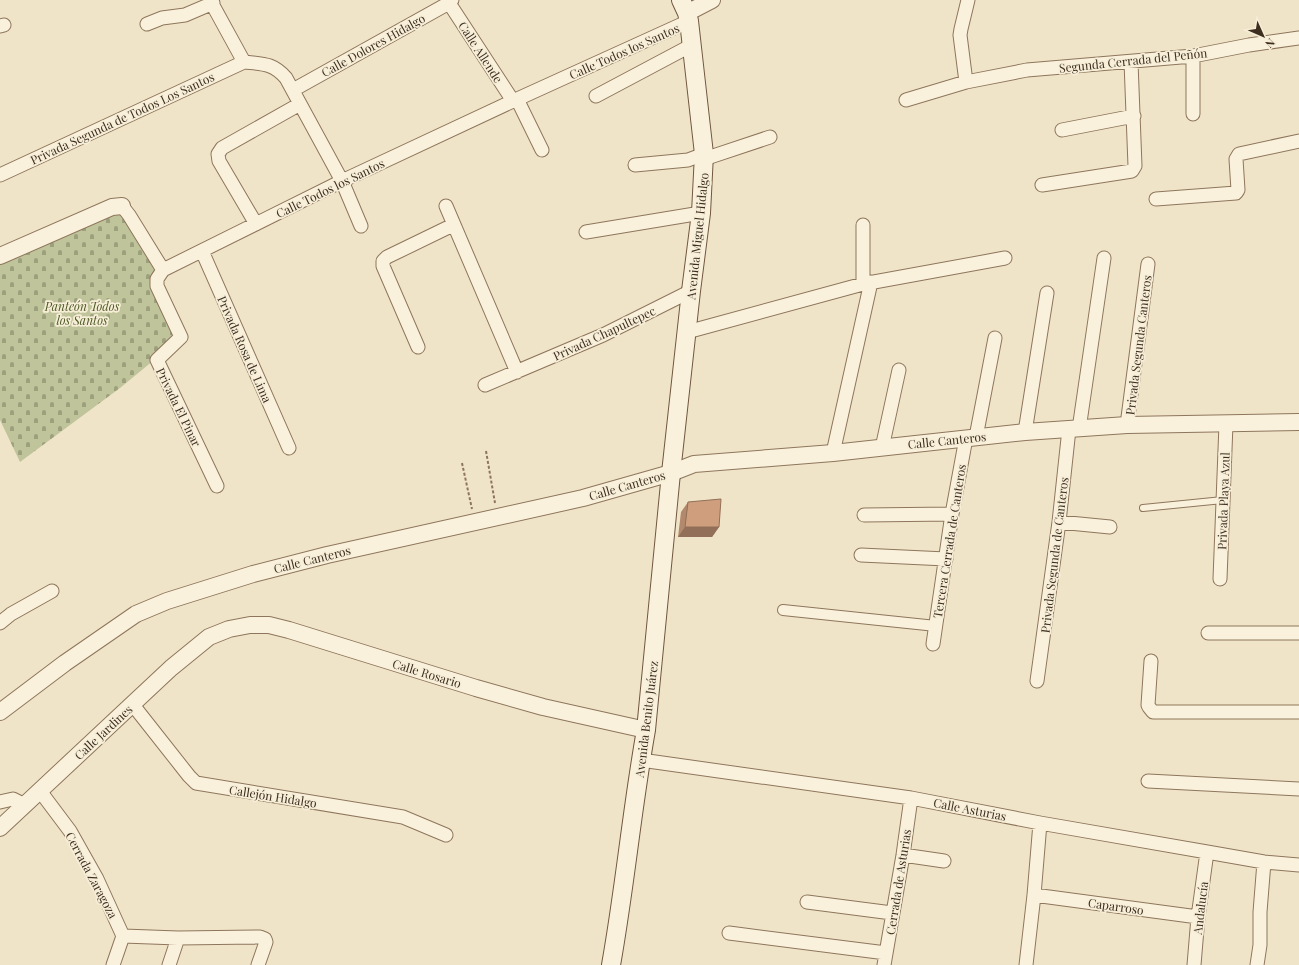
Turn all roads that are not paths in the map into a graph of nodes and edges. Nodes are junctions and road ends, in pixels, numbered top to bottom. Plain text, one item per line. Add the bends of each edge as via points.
1 (712, 0) edge
2 (968, 0) edge
3 (211, 2) edge
4 (451, 2) edge
5 (686, 11) edge
6 (147, 24) dead end
7 (1299, 38) edge
8 (692, 45) junction
9 (1193, 56) junction
10 (244, 62) junction
11 (1131, 62) junction
12 (966, 82) junction
13 (292, 90) junction
14 (596, 96) dead end
15 (515, 100) junction
16 (906, 100) dead end
17 (300, 104) junction
18 (1193, 114) dead end
19 (1134, 116) junction
20 (1062, 130) dead end
21 (770, 137) dead end
22 (1299, 141) edge
23 (542, 150) dead end
24 (704, 156) junction
25 (635, 165) dead end
26 (0, 175) edge
27 (342, 181) junction
28 (1042, 185) dead end
29 (1156, 199) dead end
30 (122, 206) joint
31 (446, 206) dead end
32 (701, 213) junction
33 (256, 224) junction
34 (453, 225) junction
35 (864, 225) dead end
36 (361, 226) dead end
37 (586, 232) dead end
38 (202, 251) junction
39 (0, 256) edge
40 (1005, 258) dead end
41 (1104, 258) dead end
42 (1148, 264) dead end
43 (163, 270) junction
44 (867, 283) junction
45 (691, 291) junction
46 (1047, 293) dead end
47 (687, 332) junction
48 (995, 338) dead end
49 (418, 347) dead end
50 (899, 370) dead end
51 (517, 372) junction
52 (485, 385) dead end
53 (1299, 422) edge
54 (1226, 424) junction
55 (1128, 425) junction
56 (1074, 429) junction
57 (1026, 432) junction
58 (971, 438) junction
59 (289, 448) dead end
60 (882, 448) junction
61 (833, 453) junction
62 (671, 473) junction
63 (217, 486) dead end
64 (1223, 500) junction
65 (1143, 508) dead end
66 (864, 514) dead end
67 (952, 514) junction
68 (1059, 522) junction
69 (1110, 527) dead end
70 (861, 555) dead end
71 (946, 559) junction
72 (1220, 579) dead end
73 (52, 591) dead end
74 (783, 610) dead end
75 (0, 623) edge
76 (936, 626) junction
77 (1208, 633) dead end
78 (1299, 633) edge
79 (209, 637) joint
80 (933, 644) dead end
81 (1151, 661) dead end
82 (1037, 681) dead end
83 (133, 705) junction
84 (0, 712) edge
85 (1299, 712) edge
86 (646, 730) junction
87 (641, 760) junction
88 (1148, 781) dead end
89 (1299, 790) edge
90 (40, 791) junction
91 (911, 798) junction
92 (0, 802) edge
93 (25, 805) junction
94 (1040, 823) junction
95 (0, 828) edge
96 (446, 835) dead end
97 (1207, 852) junction
98 (903, 855) junction
99 (944, 861) dead end
100 (1264, 862) junction
101 (1299, 865) edge
102 (1034, 895) junction
103 (807, 902) dead end
104 (892, 913) junction
105 (1198, 917) junction
106 (729, 932) dead end
107 (123, 936) junction
108 (178, 938) junction
109 (885, 959) edge
110 (112, 965) edge
111 (169, 965) edge
112 (258, 965) edge
113 (611, 965) edge
114 (1026, 965) edge
115 (1194, 965) edge
116 (1257, 965) edge

1 - 5 street
2 - 12 street via 960,29
3 - 6 street via 185,15 162,18
3 - 10 street
4 - 13 street, Calle Dolores Hidalgo
4 - 15 street, Calle Allende
5 - 8 main road, Avenida Miguel Hidalgo
5 - 15 street, Calle Todos los Santos
7 - 9 street, Segunda Cerrada del Peñón
8 - 14 street
8 - 24 main road, Avenida Miguel Hidalgo
9 - 11 street, Segunda Cerrada del Peñón
9 - 18 street
10 - 13 street via 275,68 286,78
10 - 26 street, Privada Segunda de Todos Los Santos
11 - 12 street, Segunda Cerrada del Peñón via 1028,70
11 - 19 street
12 - 16 street, Segunda Cerrada del Peñón
13 - 17 street
15 - 23 street, Calle Allende
15 - 27 street, Calle Todos los Santos
17 - 27 street
17 - 33 street via 222,148 218,154 219,161
19 - 20 street
19 - 28 street via 1133,170
21 - 24 street
22 - 29 street via 1239,154 1236,159 1236,193
24 - 25 street
24 - 32 main road, Avenida Miguel Hidalgo
27 - 33 street, Calle Todos los Santos
27 - 36 street
30 - 39 street via 112,207
30 - 43 street
31 - 34 street
32 - 37 street
32 - 45 main road, Avenida Miguel Hidalgo
33 - 38 street, Calle Todos los Santos
34 - 49 street via 382,261
34 - 51 street
35 - 44 street
38 - 43 street, Calle Todos los Santos
38 - 59 street, Privada Rosa de Lima
40 - 44 street
41 - 56 street, Privada Segunda de Canteros
42 - 55 street, Privada Segunda Canteros
43 - 63 street, Privada El Pinar via 157,279 157,286 181,337 157,360
44 - 47 street
44 - 61 street
45 - 47 main road, Avenida Miguel Hidalgo
45 - 51 street, Privada Chapultepec via 603,335
46 - 57 street
47 - 62 main road, Avenida Miguel Hidalgo
48 - 58 street, Tercera Cerrada de Canteros
50 - 60 street
51 - 52 street, Privada Chapultepec
53 - 54 street, Calle Canteros
54 - 55 street, Calle Canteros
54 - 64 street, Privada Playa Azul
55 - 56 street, Calle Canteros
56 - 57 street, Calle Canteros
56 - 68 street, Privada Segunda de Canteros
57 - 58 street, Calle Canteros
58 - 60 street, Calle Canteros
58 - 67 street, Tercera Cerrada de Canteros
60 - 61 street, Calle Canteros
61 - 62 street, Calle Canteros via 694,464
62 - 84 street, Calle Canteros via 583,498 327,555 167,600 136,614
62 - 86 main road, Avenida Benito Juárez
64 - 65 lane
64 - 72 street, Privada Playa Azul
66 - 67 street
67 - 71 street, Tercera Cerrada de Canteros
68 - 69 street
68 - 82 street, Privada Segunda de Canteros
70 - 71 street
71 - 76 street, Tercera Cerrada de Canteros
73 - 75 street
74 - 76 street
76 - 80 street, Tercera Cerrada de Canteros
77 - 78 street
79 - 83 street, Calle Jardines via 171,668
79 - 86 street, Calle Rosario via 250,625 269,625 543,708
81 - 85 street via 1148,707 1153,712
83 - 90 street, Calle Jardines
83 - 96 street, Callejón Hidalgo via 196,783 403,817
86 - 87 main road, Avenida Benito Juárez
87 - 91 street, Calle Asturias
87 - 113 main road, Avenida Benito Juárez
88 - 89 street
90 - 93 street, Calle Jardines
90 - 107 street, Cerrada Zaragoza via 70,832 97,879
91 - 94 street, Calle Asturias
91 - 98 street, Cerrada de Asturias
92 - 93 street via 13,799
93 - 95 street, Calle Jardines
94 - 97 street, Calle Asturias
94 - 102 street
97 - 100 street, Calle Asturias
97 - 105 street, Andalucía
98 - 99 street
98 - 104 street, Cerrada de Asturias
100 - 101 street, Calle Asturias
100 - 116 street
102 - 105 street, Caparroso
102 - 114 street
103 - 104 street
104 - 109 street, Cerrada de Asturias
105 - 115 street, Andalucía
106 - 109 street
107 - 108 street
107 - 110 street
108 - 111 street
108 - 112 street via 260,936 266,942

